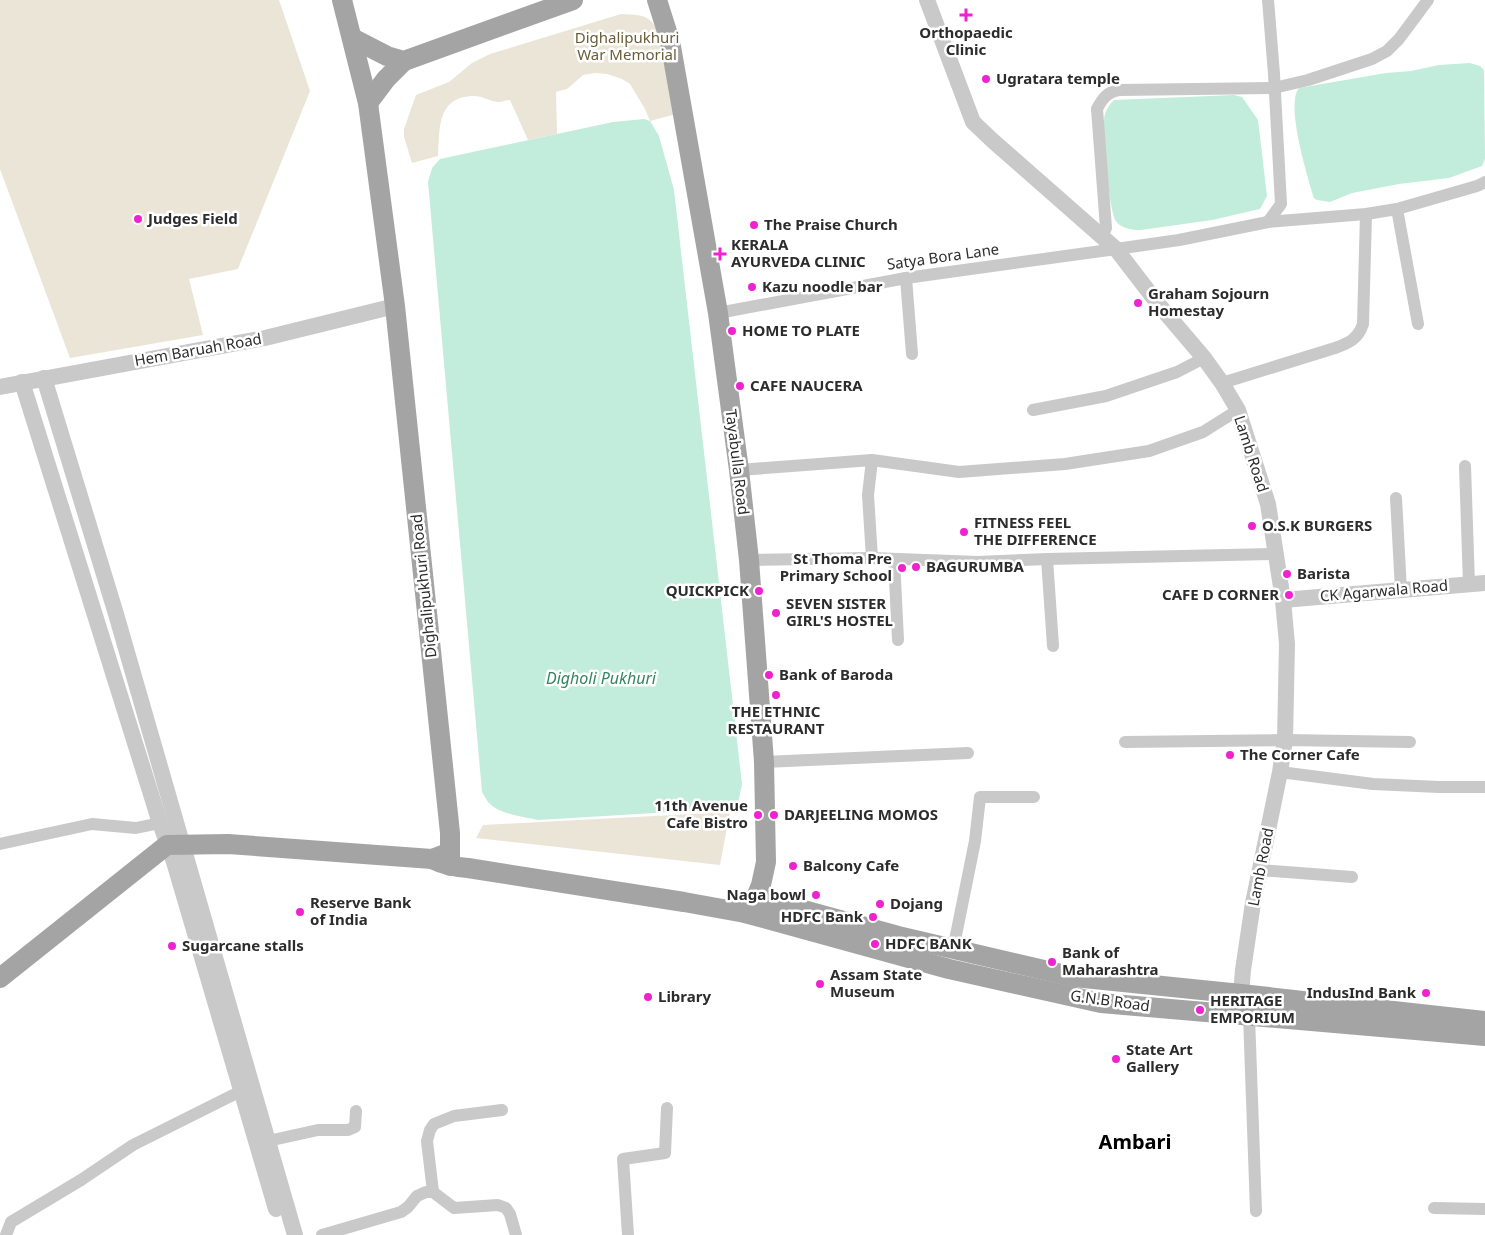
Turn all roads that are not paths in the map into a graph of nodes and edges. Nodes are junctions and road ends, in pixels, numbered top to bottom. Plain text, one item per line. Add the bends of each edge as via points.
1 (342, 0) edge
2 (573, 0) edge
3 (927, 0) edge
4 (1268, 0) edge
5 (1428, 0) edge
6 (659, 5) edge
7 (352, 38) junction
8 (404, 61) junction
9 (1274, 88) junction
10 (368, 103) junction
11 (1485, 182) edge
12 (1281, 204) junction
13 (1397, 209) junction
14 (1366, 214) junction
15 (1299, 218) junction
16 (1268, 222) junction
17 (1102, 237) junction
18 (1116, 250) junction
19 (906, 278) junction
20 (395, 306) junction
21 (718, 313) junction
22 (1418, 324) dead end
23 (912, 354) dead end
24 (1204, 358) junction
25 (44, 378) junction
26 (22, 382) junction
27 (1222, 383) junction
28 (0, 386) edge
29 (1033, 410) dead end
30 (1238, 410) junction
31 (872, 460) junction
32 (1464, 466) dead end
33 (740, 470) junction
34 (1396, 498) dead end
35 (1275, 554) junction
36 (872, 558) junction
37 (894, 559) junction
38 (1047, 559) junction
39 (749, 560) junction
40 (1477, 584) edge
41 (1401, 590) junction
42 (1284, 600) junction
43 (898, 640) dead end
44 (1053, 646) dead end
45 (1285, 740) junction
46 (1125, 742) dead end
47 (1410, 742) dead end
48 (968, 753) dead end
49 (764, 762) junction
50 (1280, 772) junction
51 (1485, 787) edge
52 (1034, 797) dead end
53 (160, 823) junction
54 (0, 844) edge
55 (175, 845) junction
56 (444, 859) junction
57 (1260, 870) junction
58 (1352, 876) dead end
59 (750, 905) junction
60 (953, 950) junction
61 (0, 978) edge
62 (1241, 994) junction
63 (1244, 1016) junction
64 (1485, 1021) edge
65 (1485, 1036) edge
66 (241, 1091) junction
67 (666, 1108) dead end
68 (356, 1110) dead end
69 (502, 1110) dead end
70 (268, 1142) junction
71 (433, 1192) junction
72 (1434, 1208) dead end
73 (1485, 1209) edge
74 (1256, 1211) dead end
75 (6, 1235) edge
76 (284, 1235) edge
77 (295, 1235) edge
78 (322, 1235) edge
79 (516, 1235) edge
80 (628, 1235) edge

1 - 7 main road, Dighalipukhuri Road
2 - 8 main road
3 - 17 street, Lamb Road via 973,122
4 - 9 street
5 - 9 street via 1388,51 1308,80
6 - 21 main road, Tayabulla Road via 670,41
7 - 8 main road
7 - 10 main road, Dighalipukhuri Road
8 - 10 main road
9 - 12 street
9 - 17 street via 1110,92 1097,109 1106,228
10 - 20 main road, Dighalipukhuri Road
11 - 13 street, Satya Bora Lane
12 - 15 street
12 - 16 street
13 - 14 street, Satya Bora Lane
13 - 22 street
14 - 15 street, Satya Bora Lane
14 - 27 street via 1363,324 1356,338 1335,348
15 - 16 street, Satya Bora Lane
16 - 18 street, Satya Bora Lane
17 - 18 street, Lamb Road
18 - 19 street, Satya Bora Lane
18 - 24 street, Lamb Road
19 - 21 street, Satya Bora Lane
19 - 23 street
20 - 25 street, Hem Baruah Road via 265,338
20 - 56 main road, Dighalipukhuri Road via 450,833
21 - 33 main road, Tayabulla Road
24 - 27 street, Lamb Road
24 - 29 street via 1177,372 1106,396
25 - 26 street, Hem Baruah Road
25 - 55 street via 172,804
26 - 28 street, Hem Baruah Road
26 - 53 street
27 - 30 street, Lamb Road
30 - 31 street via 1203,432 1149,452 1066,464 960,472
30 - 35 street, Lamb Road via 1268,504
31 - 33 street
31 - 36 street via 868,495
32 - 40 street
33 - 39 main road, Tayabulla Road
34 - 41 street
35 - 38 street
35 - 42 street, Lamb Road
36 - 37 street
36 - 39 street
37 - 38 street via 978,562
37 - 43 street
38 - 44 street
39 - 49 main road, Tayabulla Road
40 - 41 street, CK Agarwala Road
41 - 42 street, CK Agarwala Road
42 - 45 street, Lamb Road via 1287,644
45 - 46 street
45 - 47 street
45 - 50 street, Lamb Road
48 - 49 street
49 - 59 main road, Tayabulla Road via 766,862 761,885
50 - 51 street via 1373,784
50 - 57 street, Lamb Road
52 - 60 street via 980,798 975,841
53 - 54 street via 136,828 92,824
53 - 55 street
55 - 56 main road via 228,844
55 - 61 main road
55 - 66 street via 174,862
55 - 70 street
56 - 59 main road via 468,868
57 - 58 street
57 - 62 street, Lamb Road
59 - 60 main road, G.N.B Road
59 - 63 main road, G.N.B Road via 949,969 1101,1002
60 - 62 main road, G.N.B Road via 1074,977
62 - 63 street, Lamb Road
62 - 64 main road, G.N.B Road
63 - 65 main road, G.N.B Road
63 - 74 street
66 - 75 street via 133,1145 11,1222
66 - 76 street
67 - 80 street via 665,1153 623,1159
68 - 70 street via 355,1126 348,1130 318,1130
69 - 71 street via 454,1116 434,1124 427,1141
70 - 77 street
71 - 78 street via 421,1193 401,1212
71 - 79 street via 454,1208 498,1205 506,1208
72 - 73 street

